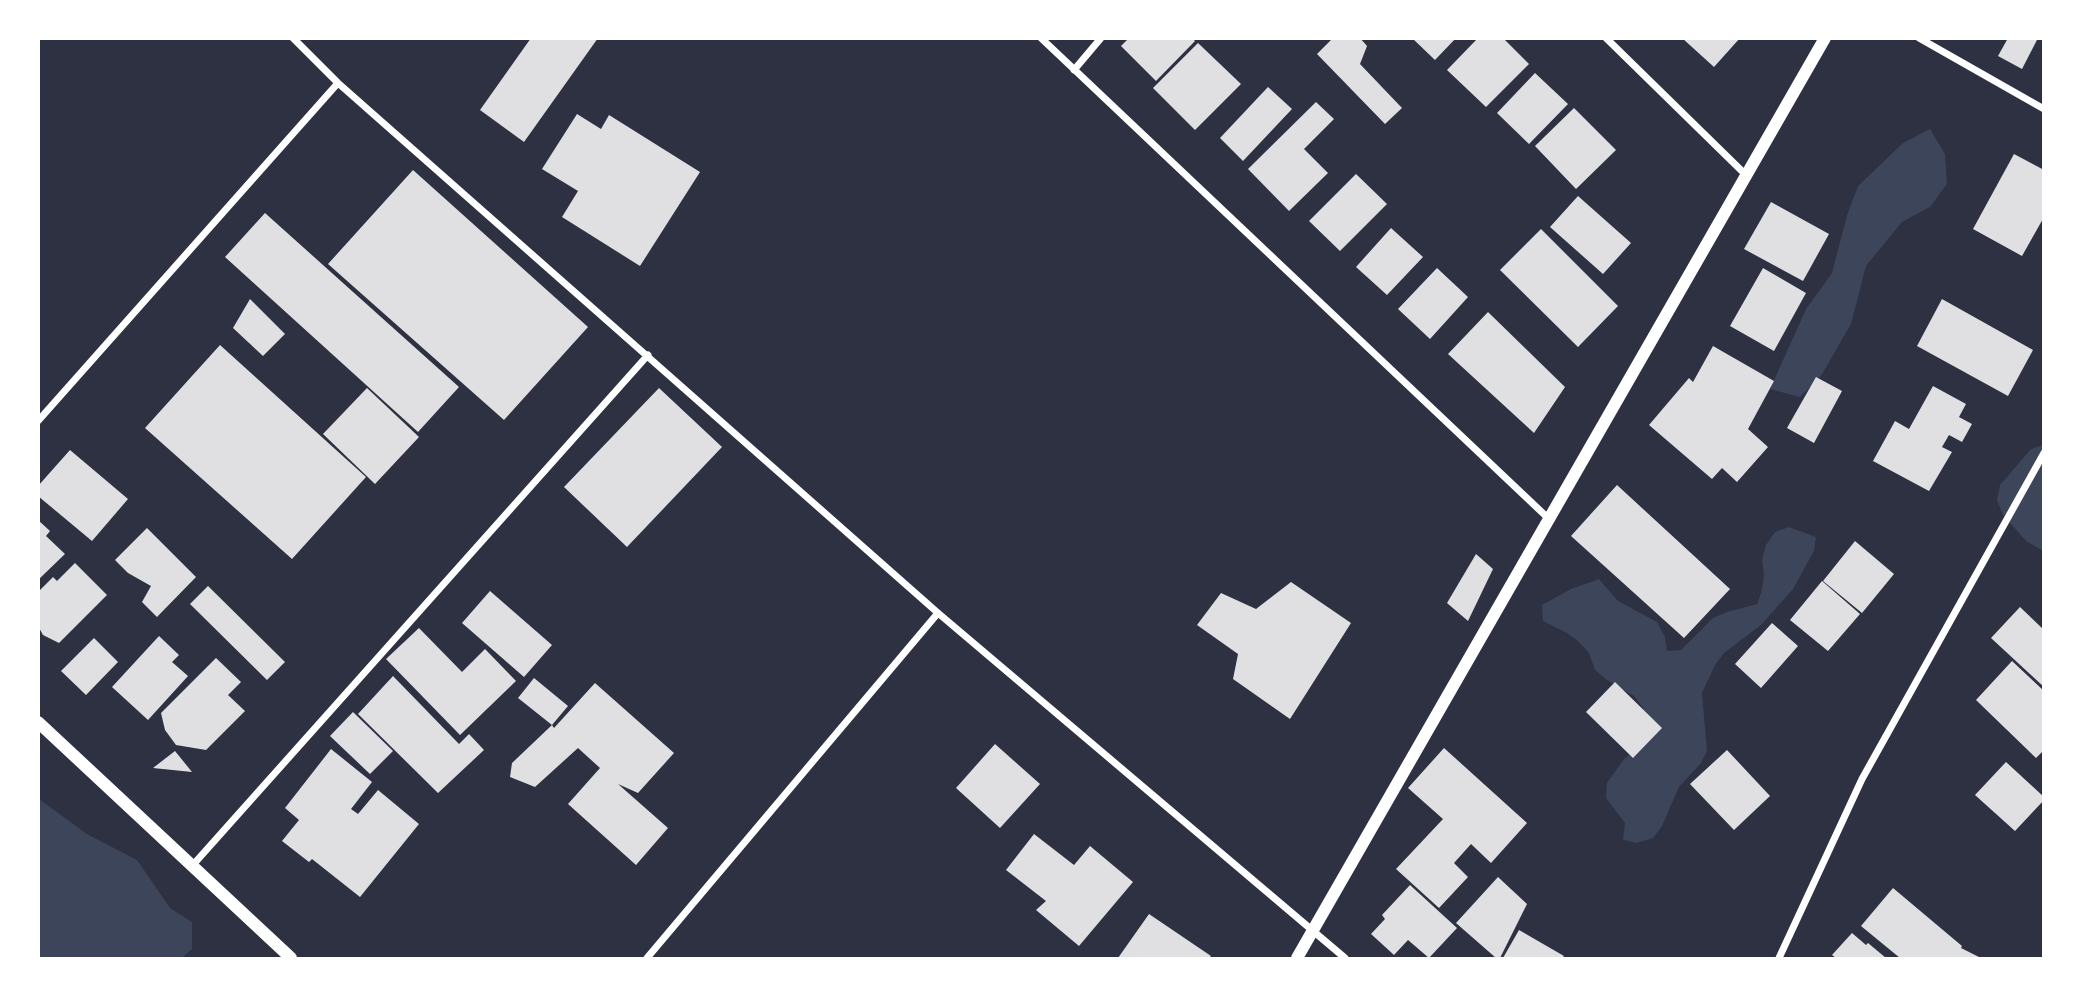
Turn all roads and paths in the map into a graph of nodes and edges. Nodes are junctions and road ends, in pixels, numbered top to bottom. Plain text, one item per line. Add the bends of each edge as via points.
1 (293, 38) edge
2 (1041, 38) edge
3 (1101, 38) edge
4 (1606, 38) edge
5 (1825, 38) edge
6 (1919, 38) edge
7 (1074, 70) junction
8 (338, 83) junction
9 (2043, 109) edge
10 (1747, 177) junction
11 (648, 355) junction
12 (38, 421) edge
13 (2043, 453) edge
14 (1548, 518) junction
15 (938, 613) junction
16 (38, 722) edge
17 (192, 866) junction
18 (1314, 930) junction
19 (291, 958) edge
20 (647, 958) edge
21 (1297, 958) edge
22 (1345, 958) edge
23 (1779, 958) edge

1 - 8 street
2 - 7 street
3 - 7 street
4 - 10 street
5 - 10 street
6 - 9 street
7 - 14 street
8 - 11 street
8 - 12 street
10 - 14 street
11 - 15 street
11 - 17 street
13 - 23 street via 1862,779
14 - 18 street
15 - 18 street
15 - 20 street
16 - 17 street
17 - 19 street
18 - 21 street
18 - 22 street

